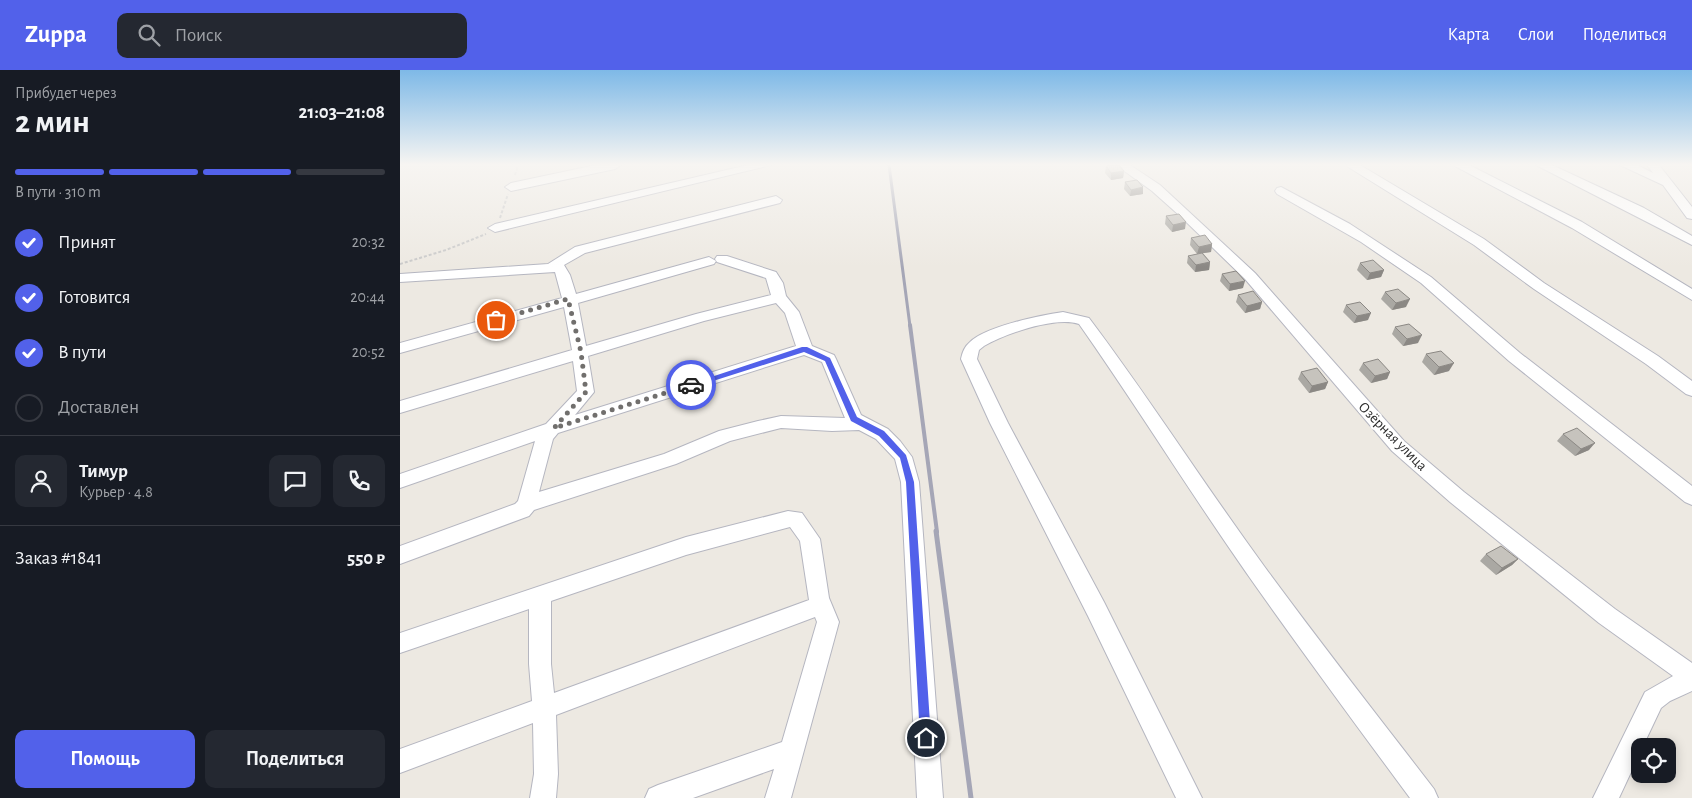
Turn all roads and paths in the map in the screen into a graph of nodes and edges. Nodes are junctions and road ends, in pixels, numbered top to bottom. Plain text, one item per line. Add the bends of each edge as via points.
1 (506, 199) edge
2 (621, 199) edge
3 (1167, 199) edge
4 (1296, 199) edge
5 (1407, 199) edge
6 (1526, 199) edge
7 (1614, 199) edge
8 (1679, 199) edge
9 (776, 200) dead end
10 (1692, 216) edge
11 (495, 228) junction
12 (1692, 241) edge
13 (400, 264) edge
14 (553, 267) junction
15 (400, 278) edge
16 (1692, 295) edge
17 (774, 298) dead end
18 (568, 299) junction
19 (400, 348) edge
20 (805, 349) junction
21 (581, 352) junction
22 (1692, 390) edge
23 (400, 407) edge
24 (862, 423) junction
25 (554, 428) junction
26 (400, 481) edge
27 (1692, 498) edge
28 (526, 504) junction
29 (400, 555) edge
30 (540, 596) junction
31 (822, 605) junction
32 (400, 643) edge
33 (1692, 677) edge
34 (544, 710) junction
35 (793, 750) junction
36 (400, 761) edge
37 (543, 798) edge
38 (658, 798) edge
39 (778, 798) edge
40 (930, 798) edge
41 (1189, 798) edge
42 (1425, 798) edge
43 (1606, 798) edge

1 - 11 path
2 - 11 street
3 - 33 street, Озёрная улица via 1250,276 1398,446 1607,616
4 - 27 street via 1357,232 1410,268 1520,363
5 - 22 street via 1472,238
6 - 16 street via 1577,225
7 - 12 street
8 - 10 street
9 - 14 street via 580,250
11 - 13 path via 446,250
14 - 15 street
14 - 18 street via 563,271
17 - 21 street
18 - 19 street
18 - 20 street via 715,260 771,275 779,296 792,312
18 - 21 street
20 - 24 street via 828,359 849,411
20 - 25 street
21 - 23 street
21 - 25 street via 586,392
24 - 28 street via 781,422 758,427
24 - 40 street via 882,434 904,457 910,482
25 - 26 street
25 - 28 street via 545,436
28 - 29 street via 511,515
30 - 31 street via 686,546 791,519 810,539
30 - 32 street
30 - 34 street
31 - 34 street
31 - 35 street via 828,622
33 - 43 street via 1684,685 1660,693 1653,700
34 - 36 street
34 - 37 street via 546,774
35 - 38 street
35 - 39 street
41 - 42 street via 999,423 970,359 970,350 976,343 1065,316 1084,321 1256,572

